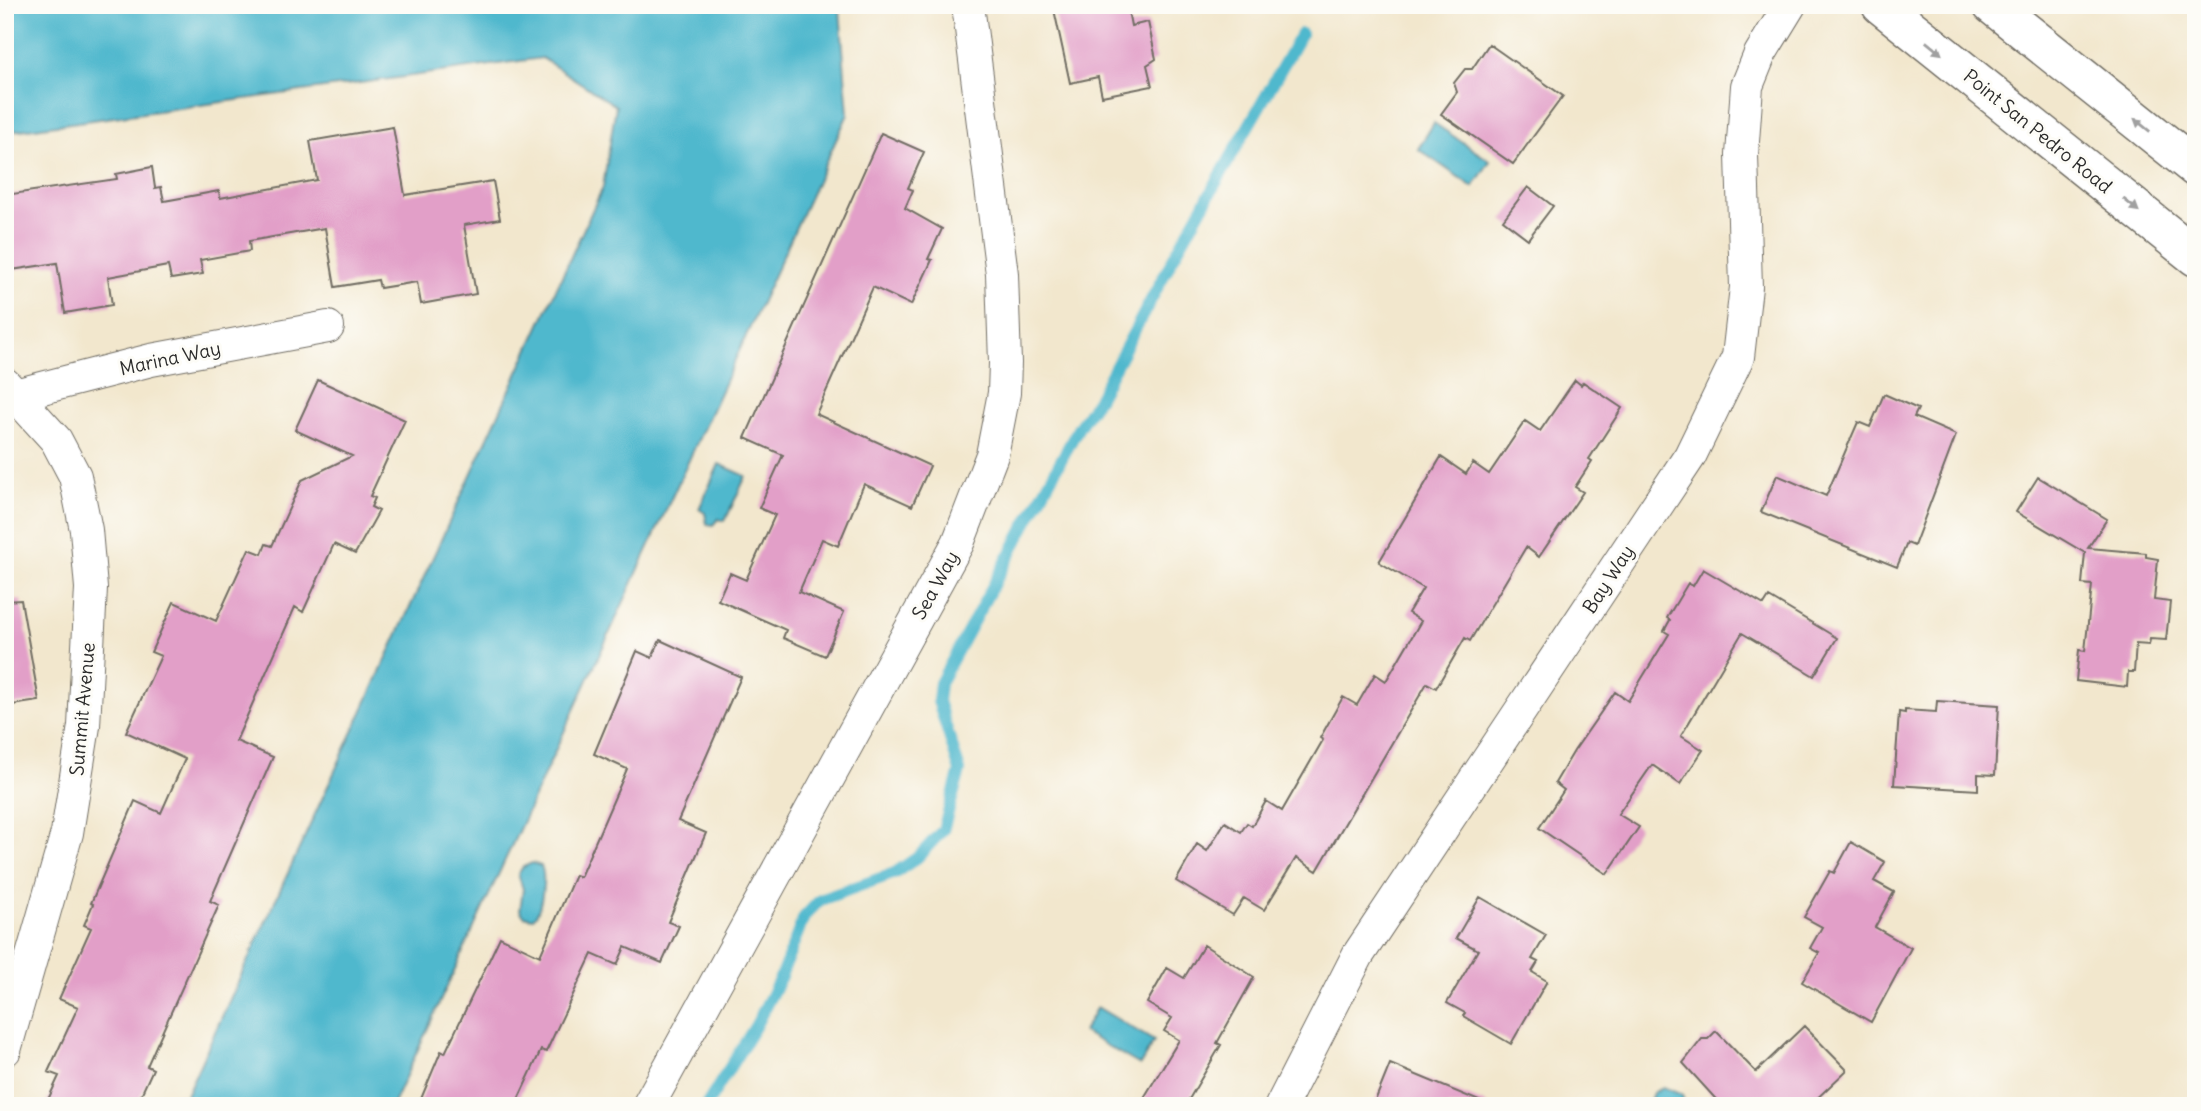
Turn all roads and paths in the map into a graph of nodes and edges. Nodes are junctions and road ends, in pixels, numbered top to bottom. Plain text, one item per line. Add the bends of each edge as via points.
1 (968, 5) edge
2 (1790, 5) edge
3 (1881, 5) edge
4 (1992, 5) edge
5 (2196, 168) edge
6 (2196, 257) edge
7 (328, 327) dead end
8 (10, 389) edge
9 (5, 1050) edge
10 (648, 1106) edge
11 (1281, 1106) edge

1 - 10 street, Sea Way via 1005,305 1004,393 992,455 958,543
2 - 11 street, Bay Way via 1747,86 1742,155 1746,287 1738,358 1690,456 1358,955
3 -> 6 main road, Point San Pedro Road
5 -> 4 main road
7 - 8 street, Marina Way
8 - 9 street, Summit Avenue via 56,440 75,476 91,589 84,726 67,833

